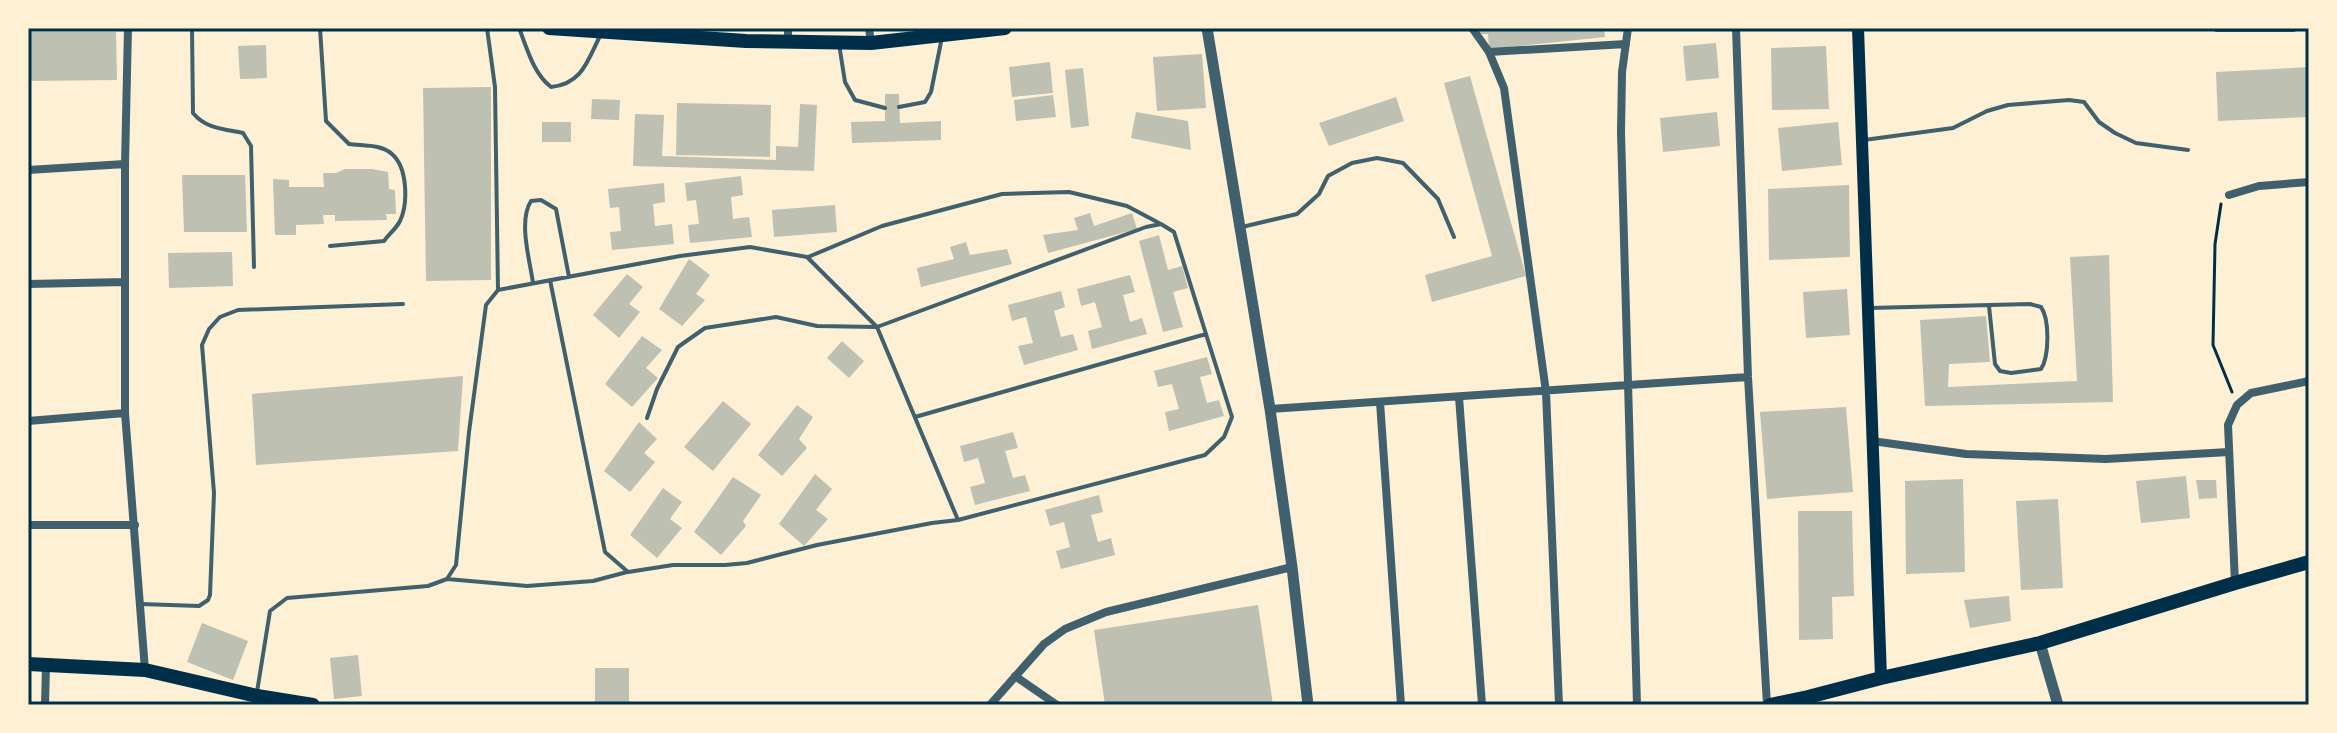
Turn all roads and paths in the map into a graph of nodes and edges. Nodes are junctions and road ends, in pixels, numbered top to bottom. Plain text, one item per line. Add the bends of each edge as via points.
1 (128, 28) edge
2 (192, 28) edge
3 (320, 28) edge
4 (487, 28) edge
5 (519, 28) edge
6 (549, 28) edge
7 (1005, 28) edge
8 (1207, 28) edge
9 (1472, 28) edge
10 (1628, 28) edge
11 (1736, 28) edge
12 (1858, 28) edge
13 (2217, 28) edge
14 (2293, 28) edge
15 (603, 32) junction
16 (788, 35) edge
17 (942, 35) junction
18 (870, 36) edge
19 (839, 43) junction
20 (1626, 44) junction
21 (1489, 52) junction
22 (899, 107) dead end
23 (885, 108) dead end
24 (1862, 141) junction
25 (2188, 150) dead end
26 (125, 164) junction
27 (28, 170) edge
28 (2309, 182) edge
29 (2229, 195) joint
30 (1161, 224) junction
31 (1240, 228) junction
32 (1454, 237) dead end
33 (330, 246) dead end
34 (807, 257) junction
35 (254, 267) dead end
36 (569, 277) junction
37 (550, 280) junction
38 (125, 282) junction
39 (533, 283) junction
40 (28, 284) edge
41 (498, 290) junction
42 (403, 304) dead end
43 (1989, 306) junction
44 (1868, 308) junction
45 (877, 327) junction
46 (1206, 334) junction
47 (1748, 377) junction
48 (2309, 381) edge
49 (1628, 384) junction
50 (1546, 392) junction
51 (1459, 397) junction
52 (1380, 402) junction
53 (2237, 405) junction
54 (1270, 409) junction
55 (125, 413) junction
56 (915, 417) junction
57 (647, 418) dead end
58 (28, 421) edge
59 (1872, 441) junction
60 (2229, 452) junction
61 (958, 520) junction
62 (28, 525) edge
63 (135, 525) junction
64 (2309, 562) edge
65 (1292, 567) junction
66 (628, 572) junction
67 (447, 579) junction
68 (2235, 583) junction
69 (139, 604) junction
70 (2040, 643) junction
71 (28, 664) edge
72 (46, 666) junction
73 (145, 670) junction
74 (1015, 676) junction
75 (1881, 678) junction
76 (257, 696) junction
77 (1809, 701) edge
78 (45, 705) edge
79 (313, 705) edge
80 (990, 705) edge
81 (1057, 705) edge
82 (1308, 705) edge
83 (1401, 705) edge
84 (1482, 705) edge
85 (1559, 705) edge
86 (1637, 705) edge
87 (1768, 705) edge
88 (2058, 705) edge

1 - 26 street
2 - 35 lane via 193,113 209,126 243,133 251,146
3 - 33 lane via 326,121 349,144 393,155 402,171 405,207 399,225 384,241
4 - 41 lane via 495,87
5 - 15 lane via 536,69 551,87 574,80
6 - 15 main road
7 - 17 main road
8 - 31 street
9 - 21 street
10 - 20 street
11 - 47 street
12 - 24 main road
13 - 14 street
15 - 16 main road via 746,41
16 - 19 main road
17 - 18 main road
17 - 22 lane via 931,92 925,102
18 - 19 main road
19 - 23 lane via 845,82 855,100
20 - 21 street
20 - 49 street via 1621,132
21 - 50 street via 1504,88
24 - 25 lane via 1953,128 2008,105 2069,100 2084,102 2105,127 2136,143
24 - 44 main road
26 - 27 street
26 - 38 street
28 - 29 street via 2259,186
29 - 53 path via 2221,204 2215,244 2213,345
30 - 34 lane via 1127,206 1069,192 1002,194 882,226
30 - 45 lane
30 - 46 lane via 1174,232
31 - 32 lane via 1297,214 1319,194 1328,176 1377,158 1403,163 1438,199
31 - 54 street
34 - 36 lane via 750,247
34 - 45 lane
36 - 37 lane
36 - 39 lane via 556,209 541,200 531,201 524,220
37 - 39 lane
37 - 66 lane via 605,552
38 - 40 street
38 - 55 street
39 - 41 lane
41 - 67 lane via 486,305 456,565
42 - 69 lane via 238,310 220,317 209,329 202,345 214,493 210,595 199,606
43 - 43 lane via 2000,371 2041,369 2046,362 2046,313 2030,304
43 - 44 lane
44 - 59 main road
45 - 56 lane
45 - 57 lane via 817,326 776,317 705,328 678,347
46 - 56 lane
46 - 61 lane via 1232,417 1224,437 1205,455
47 - 49 street
47 - 87 street
48 - 53 street via 2251,393
49 - 50 street
49 - 86 street
50 - 51 street
50 - 85 street
51 - 52 street
51 - 84 street
52 - 54 street
52 - 83 street
53 - 60 street via 2228,425
54 - 65 street
55 - 58 street
55 - 63 street
56 - 61 lane
59 - 60 street via 1966,454 2091,458
59 - 75 main road
60 - 68 street
61 - 66 lane via 747,563
62 - 63 street
63 - 69 street
64 - 68 main road
65 - 74 street via 1106,612 1065,629
65 - 82 street
66 - 67 lane via 593,581 527,586
67 - 76 lane via 428,586 287,598 270,611
68 - 70 main road
69 - 73 street
70 - 75 main road
70 - 88 street
71 - 72 main road
72 - 73 main road
72 - 78 street
73 - 76 main road
74 - 80 street
74 - 81 street
75 - 77 main road
76 - 79 main road
77 - 87 main road

